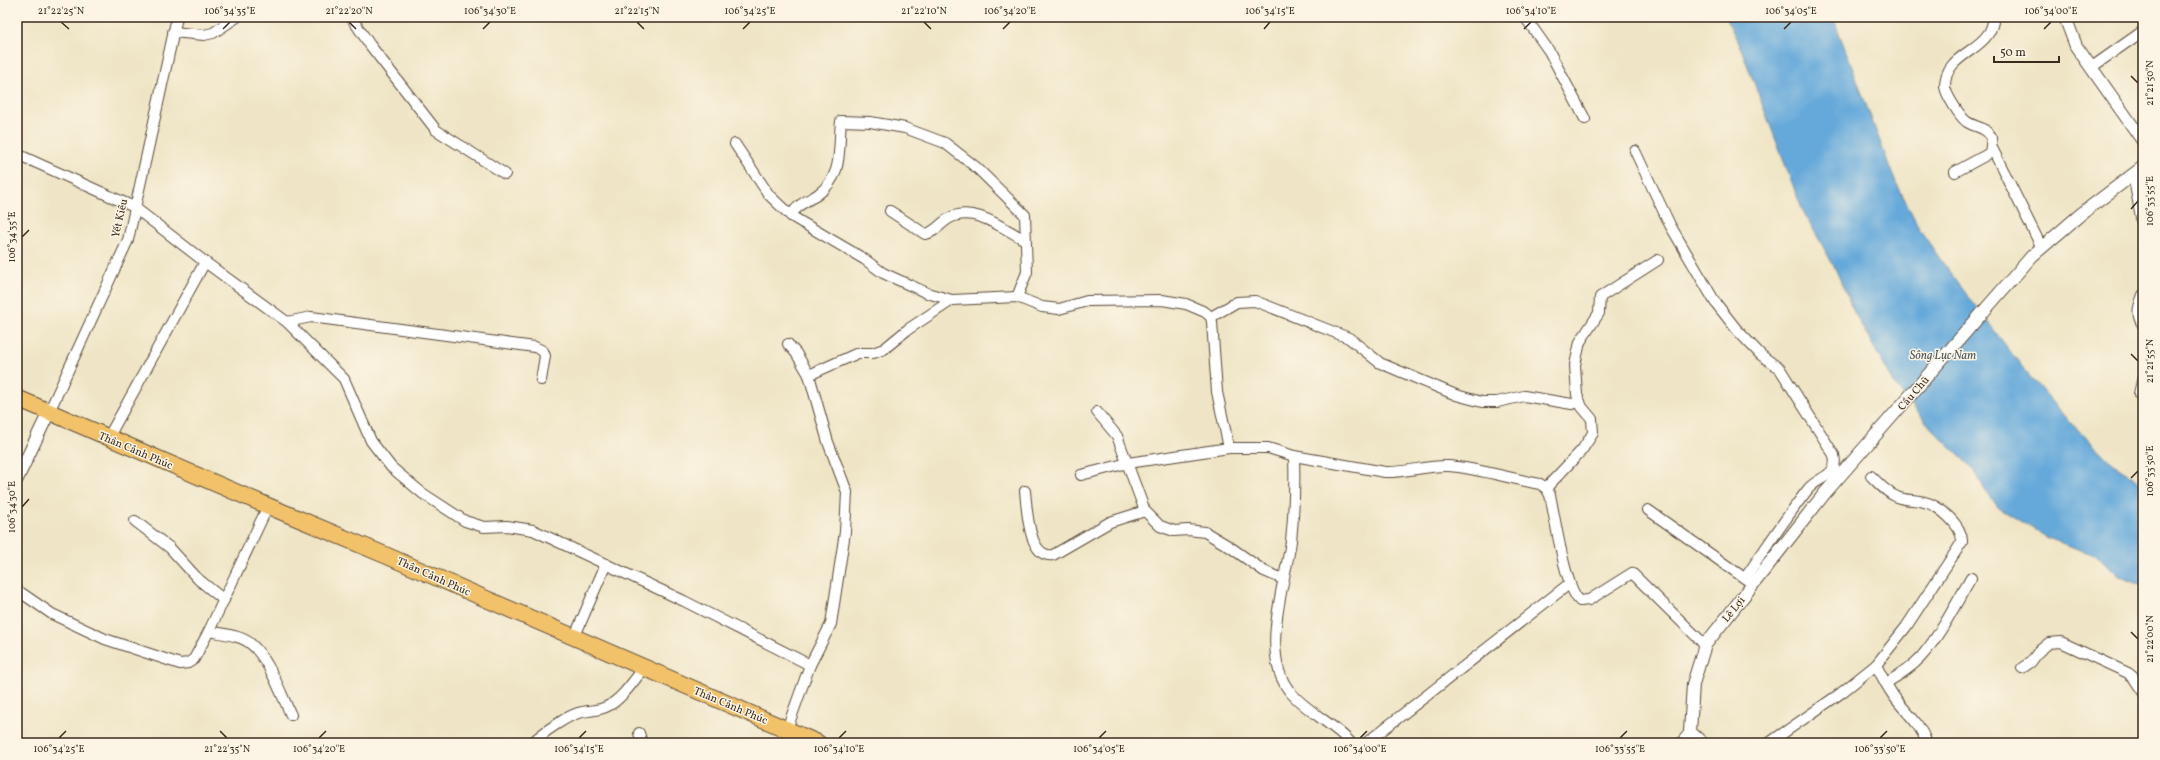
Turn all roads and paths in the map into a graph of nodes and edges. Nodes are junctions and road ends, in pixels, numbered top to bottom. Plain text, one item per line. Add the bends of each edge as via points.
1 (177, 17) edge
2 (237, 17) edge
3 (351, 17) edge
4 (1525, 17) edge
5 (1994, 17) edge
6 (2065, 17) edge
7 (2143, 31) edge
8 (173, 32) junction
9 (2092, 67) junction
10 (1585, 119) dead end
11 (2143, 141) edge
12 (735, 144) dead end
13 (1992, 148) junction
14 (1635, 151) dead end
15 (17, 154) edge
16 (2138, 170) edge
17 (1956, 172) dead end
18 (506, 174) dead end
19 (134, 207) junction
20 (890, 211) dead end
21 (791, 216) junction
22 (2143, 228) edge
23 (1025, 240) junction
24 (2042, 248) junction
25 (1658, 260) dead end
26 (205, 262) junction
27 (2143, 295) edge
28 (1017, 297) junction
29 (952, 300) junction
30 (1211, 317) junction
31 (287, 322) junction
32 (2143, 324) edge
33 (788, 344) dead end
34 (809, 375) junction
35 (2143, 377) edge
36 (541, 380) dead end
37 (17, 398) edge
38 (2143, 398) edge
39 (1580, 402) junction
40 (49, 412) junction
41 (1098, 412) dead end
42 (108, 438) junction
43 (1229, 448) junction
44 (1294, 456) junction
45 (1128, 463) junction
46 (1081, 475) dead end
47 (1871, 476) dead end
48 (17, 479) edge
49 (1546, 488) junction
50 (1025, 491) dead end
51 (1825, 493) joint
52 (268, 506) junction
53 (1648, 510) dead end
54 (1145, 511) junction
55 (135, 521) dead end
56 (606, 564) junction
57 (1971, 578) dead end
58 (1283, 579) junction
59 (1749, 581) junction
60 (1569, 584) junction
61 (17, 590) edge
62 (224, 600) junction
63 (209, 631) junction
64 (574, 638) junction
65 (1705, 645) junction
66 (810, 665) junction
67 (1876, 665) junction
68 (644, 668) junction
69 (2022, 668) dead end
70 (1886, 683) junction
71 (2143, 692) edge
72 (291, 715) dead end
73 (787, 729) junction
74 (1690, 732) junction
75 (532, 743) edge
76 (818, 743) edge
77 (1351, 743) edge
78 (1366, 743) edge
79 (1681, 743) edge
80 (1702, 743) edge
81 (1769, 743) edge
82 (1927, 743) edge

1 - 8 street, Yết Kiêu
2 - 8 street via 213,33
3 - 18 street via 436,130
4 - 10 street via 1549,51
5 - 13 street via 1988,36 1956,60 1944,88 1966,121 1990,133
6 - 9 street via 2076,46
7 - 9 street
8 - 19 street, Yết Kiêu
9 - 11 street
12 - 21 street via 769,195
13 - 17 street via 1990,153
13 - 24 street
14 - 59 street via 1670,225 1715,302 1737,330 1780,369 1834,455 1836,463 1833,471 1810,487
15 - 19 street
16 - 22 street
16 - 24 street, Cầu Chũ
19 - 26 street
19 - 40 street, Yết Kiêu via 128,240
20 - 23 street via 925,234 930,234 957,215 969,215 998,224
21 - 23 street via 795,207 820,192 831,181 838,167 841,121 870,122 905,128 945,143 978,168 1025,215
21 - 29 street via 883,273 927,293
23 - 28 street via 1027,272
24 - 51 street, Cầu Chũ via 2032,256
25 - 39 street via 1600,297 1599,313 1580,342 1576,355 1577,395
26 - 31 street
26 - 42 street
27 - 32 street via 2138,312 2138,319
28 - 29 street
28 - 30 street via 1059,309 1087,301 1162,300 1186,304
29 - 34 street via 906,330 884,349 873,353 858,353
30 - 39 street via 1237,302 1255,301 1349,338 1380,363 1456,395 1482,402 1497,402 1524,396 1572,404
30 - 43 street via 1217,392
31 - 36 street via 311,317 536,347 543,351 545,356
31 - 56 street via 344,379 371,441 391,467 422,493 465,521 484,526 533,530
33 - 34 street
34 - 66 street via 828,442 847,492 845,532 831,624
35 - 38 street via 2139,394
37 - 40 highway, Thân Cảnh Phúc
39 - 49 street via 1592,419 1593,433 1582,450
40 - 42 highway, Thân Cảnh Phúc
40 - 48 street
41 - 45 street via 1117,436
42 - 52 highway, Thân Cảnh Phúc
43 - 44 street via 1268,448
43 - 45 street
44 - 49 street via 1385,472 1449,466 1540,484
44 - 58 street via 1296,495 1291,542
45 - 46 street
45 - 54 street
47 - 67 street via 1897,498 1935,506 1956,525 1962,536 1962,542 1906,627
49 - 60 street via 1550,495
50 - 54 street via 1028,525 1041,553 1047,556 1053,556 1110,522
51 - 59 street, Lê Lợi
52 - 62 street
52 - 64 highway, Thân Cảnh Phúc via 385,554
53 - 59 street
54 - 58 street via 1160,526 1174,531 1205,532 1264,571
55 - 62 street via 170,548 198,579
56 - 64 street
56 - 66 street
57 - 70 street via 1920,658
58 - 77 street via 1274,634 1277,668 1292,694
59 - 65 street, Lê Lợi
60 - 65 street via 1578,599 1586,601 1632,573
60 - 78 street
61 - 63 street via 52,614 105,639 180,664 194,659
62 - 63 street
63 - 72 street via 240,638 251,644 263,659
64 - 68 highway, Thân Cảnh Phúc
65 - 74 street, Lê Lợi via 1693,684
66 - 73 street
67 - 70 street
67 - 81 street via 1841,693
68 - 73 highway, Thân Cảnh Phúc
68 - 75 street via 609,706 572,715
69 - 71 street via 2049,643 2061,642 2128,672
70 - 82 street via 1893,696 1914,718
73 - 76 highway, Thân Cảnh Phúc
74 - 79 street
74 - 80 street

